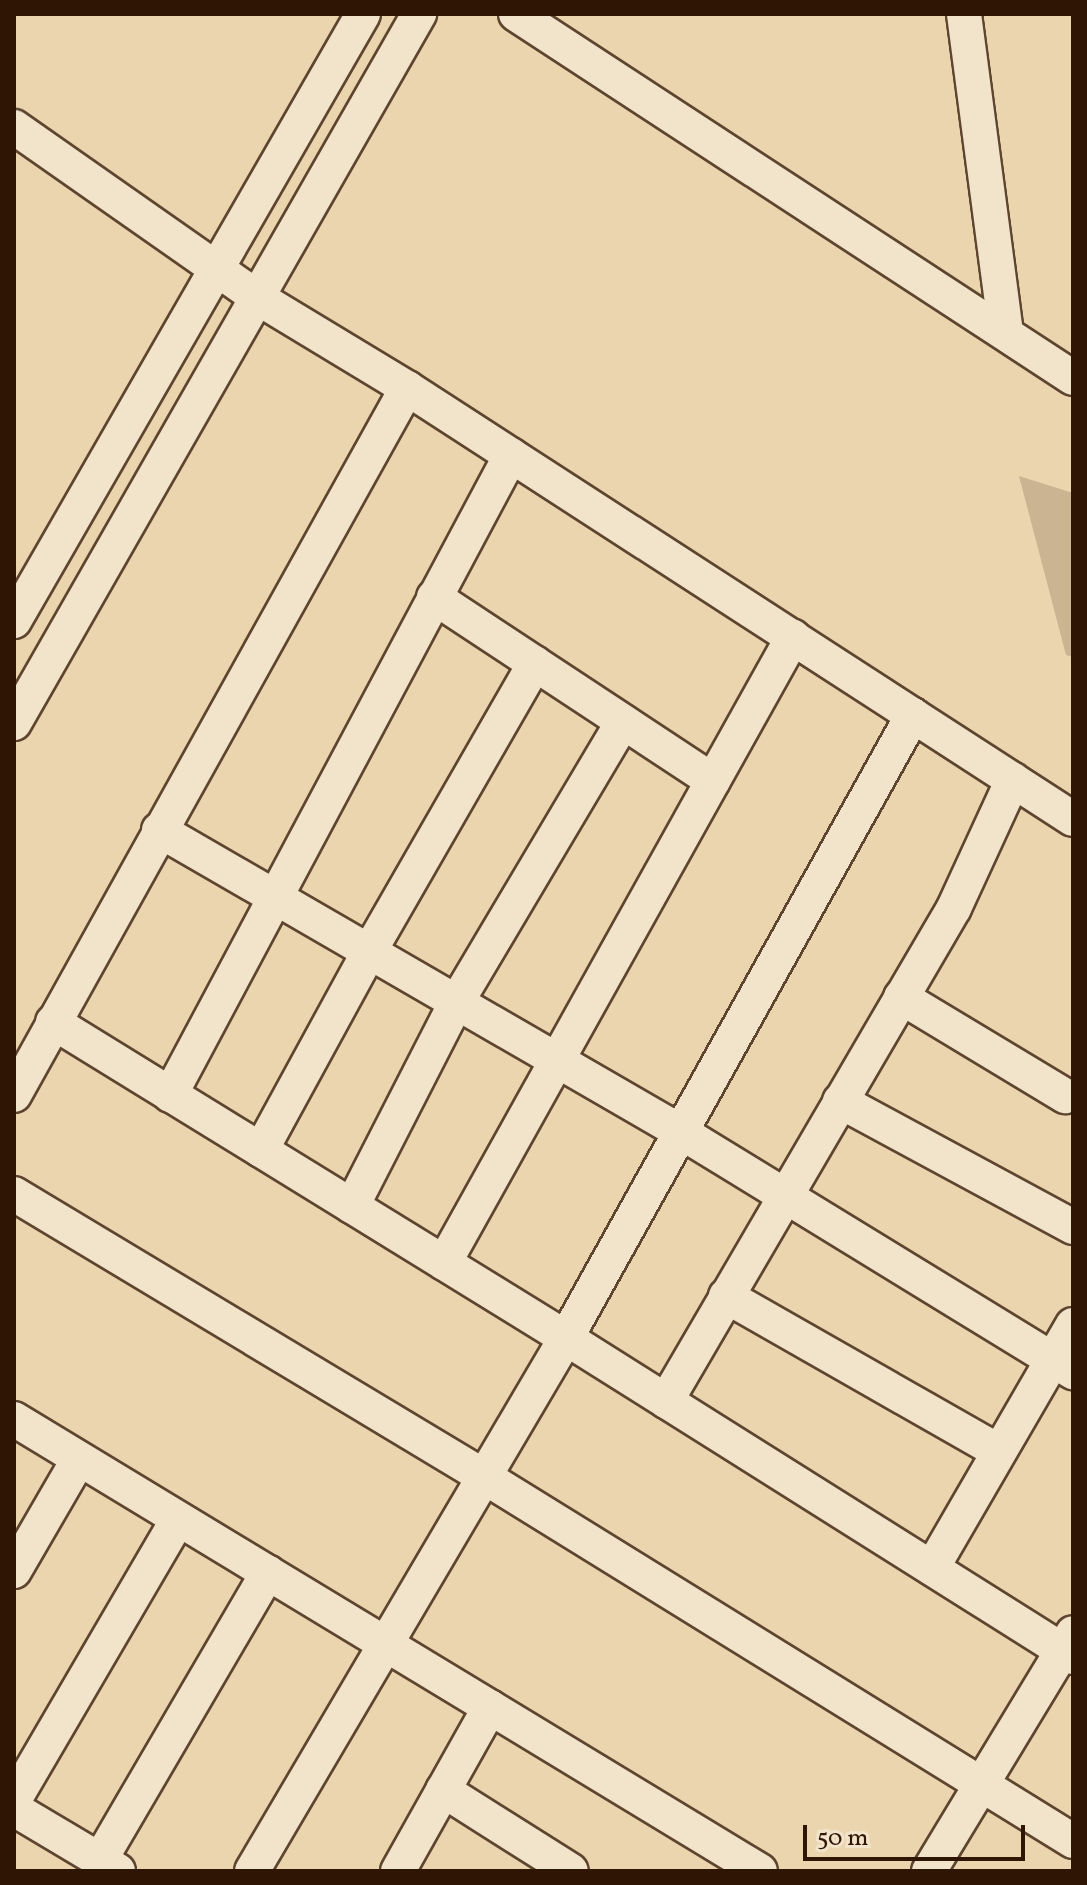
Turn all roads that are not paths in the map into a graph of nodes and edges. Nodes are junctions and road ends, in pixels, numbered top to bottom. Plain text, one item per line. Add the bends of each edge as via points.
1 (363, 14) edge
2 (419, 14) edge
3 (516, 14) edge
4 (964, 14) edge
5 (14, 127) edge
6 (215, 267) junction
7 (255, 296) junction
8 (1006, 332) junction
9 (1073, 378) edge
10 (407, 388) junction
11 (511, 455) junction
12 (434, 597) junction
13 (14, 621) edge
14 (793, 637) junction
15 (535, 663) junction
16 (25, 677) edge
17 (913, 715) junction
18 (623, 722) junction
19 (14, 723) edge
20 (1013, 780) junction
21 (713, 781) junction
22 (1073, 819) edge
23 (159, 830) junction
24 (272, 896) junction
25 (369, 952) junction
26 (901, 997) junction
27 (456, 1003) junction
28 (53, 1022) junction
29 (557, 1061) junction
30 (14, 1095) edge
31 (170, 1095) junction
32 (1065, 1096) dead end
33 (840, 1101) junction
34 (681, 1132) junction
35 (261, 1150) junction
36 (14, 1194) edge
37 (784, 1196) junction
38 (352, 1206) junction
39 (1073, 1227) edge
40 (444, 1263) junction
41 (726, 1296) junction
42 (1073, 1325) edge
43 (566, 1338) junction
44 (1062, 1365) edge
45 (666, 1401) junction
46 (14, 1419) edge
47 (998, 1451) junction
48 (79, 1459) junction
49 (483, 1476) junction
50 (178, 1519) junction
51 (932, 1568) junction
52 (14, 1571) edge
53 (268, 1573) junction
54 (387, 1645) junction
55 (1070, 1647) edge
56 (490, 1707) junction
57 (979, 1784) junction
58 (443, 1790) junction
59 (14, 1800) edge
60 (14, 1809) edge
61 (1073, 1841) edge
62 (738, 1865) edge
63 (109, 1866) edge
64 (252, 1871) edge
65 (398, 1871) edge
66 (571, 1871) edge
67 (929, 1871) edge

1 - 6 street
2 - 7 street
3 - 8 street
4 - 8 street
5 - 6 street
6 - 7 street
6 - 13 street
7 - 10 street
7 - 16 street
8 - 9 street
10 - 11 street
10 - 23 street
11 - 12 street
11 - 14 street
12 - 15 street
12 - 24 street
14 - 17 street
14 - 21 street
15 - 18 street
15 - 25 street
16 - 19 street
17 - 20 street
17 - 34 street
18 - 21 street
18 - 27 street
20 - 22 street
20 - 26 street via 954,908
21 - 29 street
23 - 24 street
23 - 28 street
24 - 25 street
24 - 31 street
25 - 27 street
25 - 35 street
26 - 32 street
26 - 33 street
27 - 29 street
27 - 38 street
28 - 30 street
28 - 31 street
29 - 34 street
29 - 40 street
31 - 35 street
33 - 37 street
33 - 39 street
34 - 37 street
34 - 43 street
35 - 38 street
36 - 49 street
37 - 41 street
37 - 44 street
38 - 40 street
40 - 43 street
41 - 45 street
41 - 47 street
42 - 44 street
43 - 45 street
43 - 49 street
44 - 47 street
45 - 51 street
46 - 48 street
47 - 51 street
48 - 50 street
48 - 52 street
49 - 54 street
49 - 57 street
50 - 53 street
50 - 59 street
51 - 55 street
53 - 54 street
53 - 63 street
54 - 56 street
54 - 64 street
55 - 57 street
56 - 58 street
56 - 62 street
57 - 61 street
57 - 67 street
58 - 65 street
58 - 66 street
60 - 63 street

